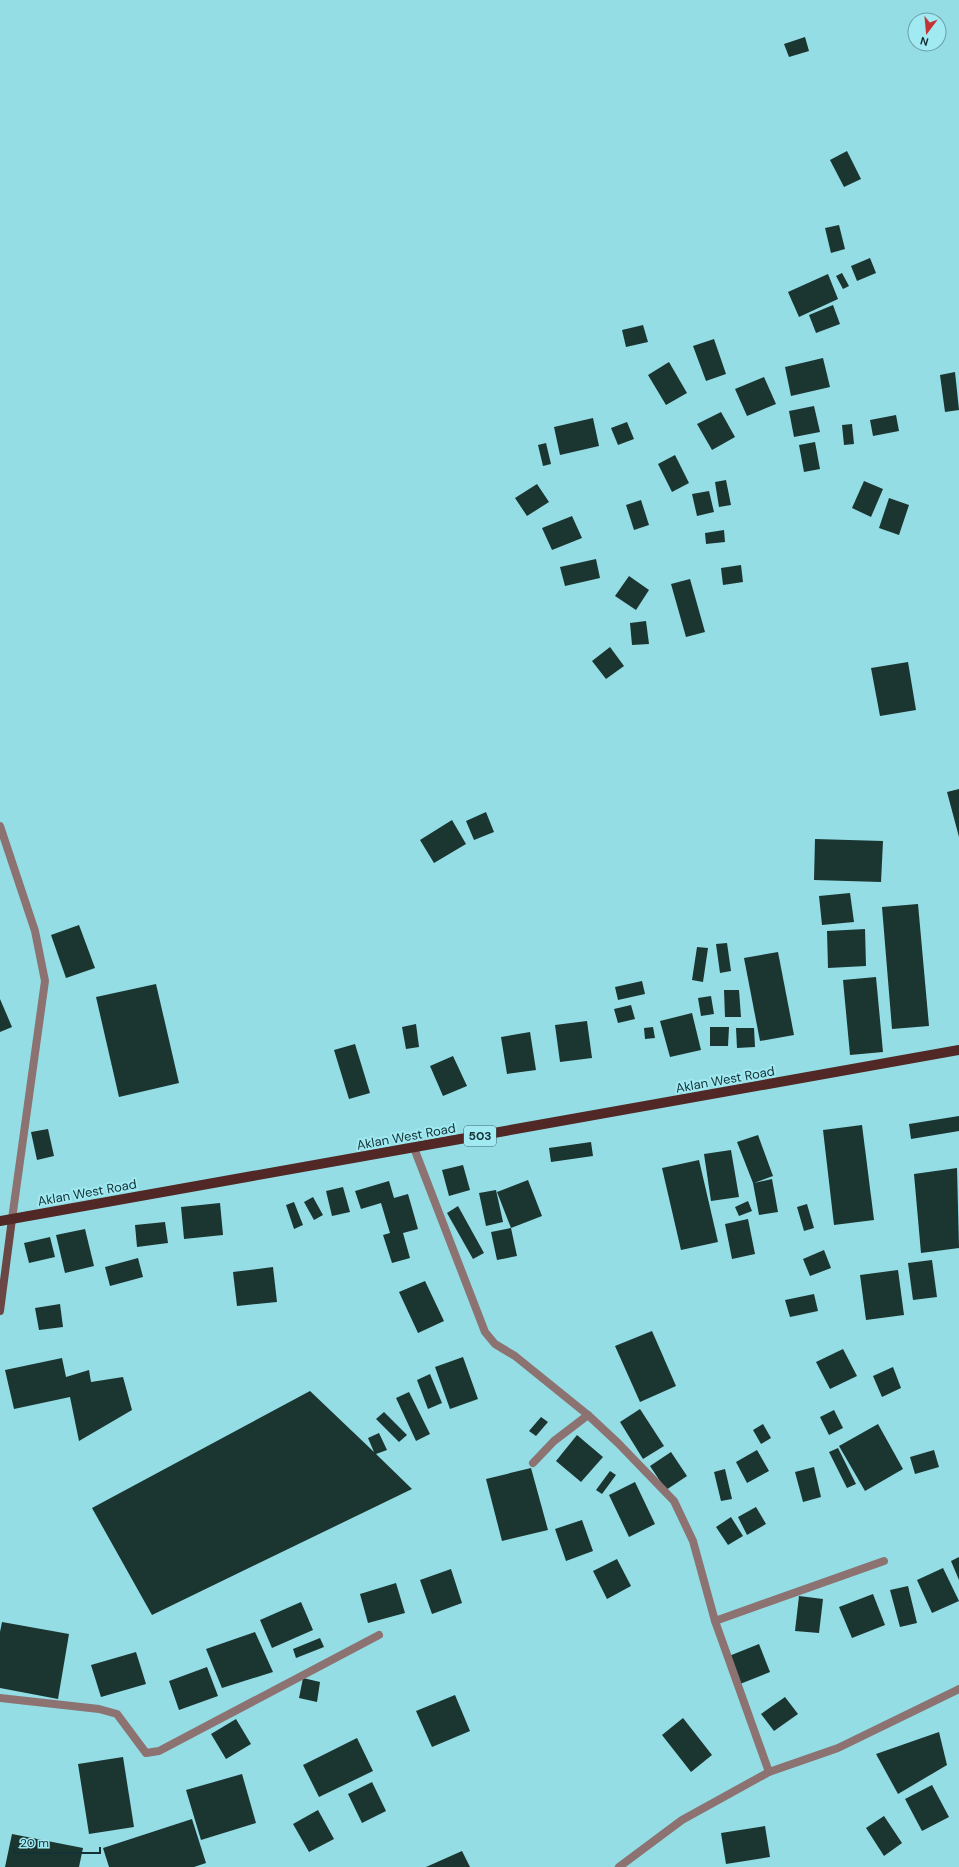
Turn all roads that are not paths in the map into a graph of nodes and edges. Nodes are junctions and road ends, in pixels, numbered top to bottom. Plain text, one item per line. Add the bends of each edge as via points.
1 (0, 826) edge
2 (959, 1050) edge
3 (414, 1148) junction
4 (12, 1219) junction
5 (0, 1221) edge
6 (0, 1311) edge
7 (588, 1416) junction
8 (533, 1463) dead end
9 (884, 1561) dead end
10 (715, 1620) junction
11 (379, 1634) dead end
12 (959, 1689) edge
13 (0, 1698) edge
14 (769, 1772) junction
15 (619, 1867) edge

1 - 4 street via 36,931 45,981
2 - 3 main road, Aklan West Road / 503
3 - 4 main road, Aklan West Road / 503
3 - 7 street via 485,1332 495,1344 515,1356
4 - 5 main road, Aklan West Road / 503
4 - 6 street
7 - 8 street via 554,1442
7 - 10 street via 674,1501 693,1541
9 - 10 street
10 - 14 street
11 - 13 street via 159,1751 146,1752 117,1714 99,1709
12 - 14 street via 838,1748
14 - 15 street via 682,1820

